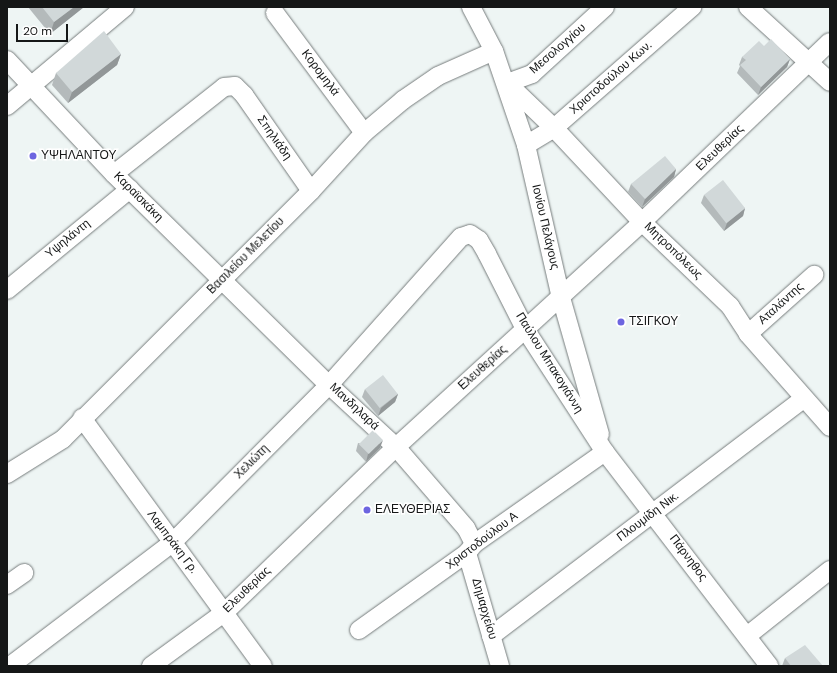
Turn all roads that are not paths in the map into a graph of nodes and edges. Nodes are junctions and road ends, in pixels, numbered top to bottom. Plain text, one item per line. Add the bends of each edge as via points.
1 (125, 7) edge
2 (471, 7) edge
3 (605, 7) edge
4 (692, 7) edge
5 (748, 7) edge
6 (275, 13) dead end
7 (830, 42) edge
8 (494, 52) junction
9 (7, 60) edge
10 (808, 62) junction
11 (830, 82) edge
12 (507, 83) junction
13 (33, 85) junction
14 (7, 106) edge
15 (554, 128) junction
16 (364, 133) junction
17 (526, 145) junction
18 (114, 174) junction
19 (130, 189) junction
20 (311, 191) junction
21 (642, 222) junction
22 (470, 234) joint
23 (814, 275) dead end
24 (222, 280) junction
25 (7, 290) edge
26 (560, 294) junction
27 (525, 329) junction
28 (748, 334) junction
29 (329, 385) junction
30 (804, 398) junction
31 (82, 418) junction
32 (830, 426) edge
33 (396, 447) junction
34 (606, 452) junction
35 (7, 474) edge
36 (654, 512) junction
37 (172, 543) junction
38 (471, 548) junction
39 (830, 570) edge
40 (24, 573) dead end
41 (7, 585) edge
42 (225, 612) junction
43 (359, 630) dead end
44 (491, 636) junction
45 (746, 636) junction
46 (155, 665) edge
47 (10, 666) edge
48 (263, 666) edge
49 (500, 666) edge
50 (769, 666) edge

1 - 13 street
2 - 8 street, Ιονίου Πελάγους
3 - 12 street, Μεσολογγίου via 532,74
4 - 15 street, Χριστοδούλου Κων.
5 - 10 street
6 - 16 street, Κορομηλά
7 - 10 street, Ελευθερίας
8 - 12 street, Ιονίου Πελάγους
8 - 16 street, Βασιλείου Μελετίου via 438,76 403,100
9 - 13 street, Καραϊσκάκη
10 - 11 street
10 - 21 street, Ελευθερίας
12 - 15 street, Μητροπόλεως
12 - 17 street, Ιονίου Πελάγους
13 - 14 street
13 - 18 street, Καραϊσκάκη
15 - 17 street, Χριστοδούλου Κων.
15 - 21 street, Μητροπόλεως
16 - 20 street, Βασιλείου Μελετίου
17 - 26 street, Ιονίου Πελάγους
18 - 19 street, Καραϊσκάκη
18 - 20 street, Σπηλιάδη via 224,87 235,86 244,94
19 - 24 street, Καραϊσκάκη
19 - 25 street, Υψηλάντη
20 - 24 street, Βασιλείου Μελετίου
21 - 26 street, Ελευθερίας
21 - 28 street, Μητροπόλεως via 730,306
22 - 27 street, Παύλου Μπακογιάννη via 479,240
22 - 29 street, Χελιώτη via 461,237
23 - 28 street, Αταλάντης
24 - 29 street, Μανδηλαρά
24 - 31 street, Βασιλείου Μελετίου
26 - 27 street, Ελευθερίας
26 - 34 street, Ιονίου Πελάγους
27 - 33 street, Ελευθερίας
27 - 34 street, Παύλου Μπακογιάννη
28 - 30 street, Μητροπόλεως
29 - 33 street, Μανδηλαρά
29 - 37 street, Χελιώτη
30 - 32 street, Μητροπόλεως
30 - 36 street, Πλουμίδη Νικ.
31 - 35 street, Βασιλείου Μελετίου via 63,439
31 - 37 street, Λαμπράκη Γρ.
33 - 38 street, Μανδηλαρά via 466,528
33 - 42 street, Ελευθερίας
34 - 36 street, Πάρνηθος
34 - 38 street, Χριστοδούλου Α
36 - 44 street, Πλουμίδη Νικ.
36 - 45 street, Πάρνηθος
37 - 42 street, Λαμπράκη Γρ.
37 - 47 street, Χελιώτη
38 - 43 street, Χριστοδούλου Α
38 - 44 street, Δημαρχείου
39 - 45 street
40 - 41 street
42 - 46 street, Ελευθερίας
42 - 48 street, Λαμπράκη Γρ.
44 - 49 street, Δημαρχείου
45 - 50 street, Πάρνηθος

